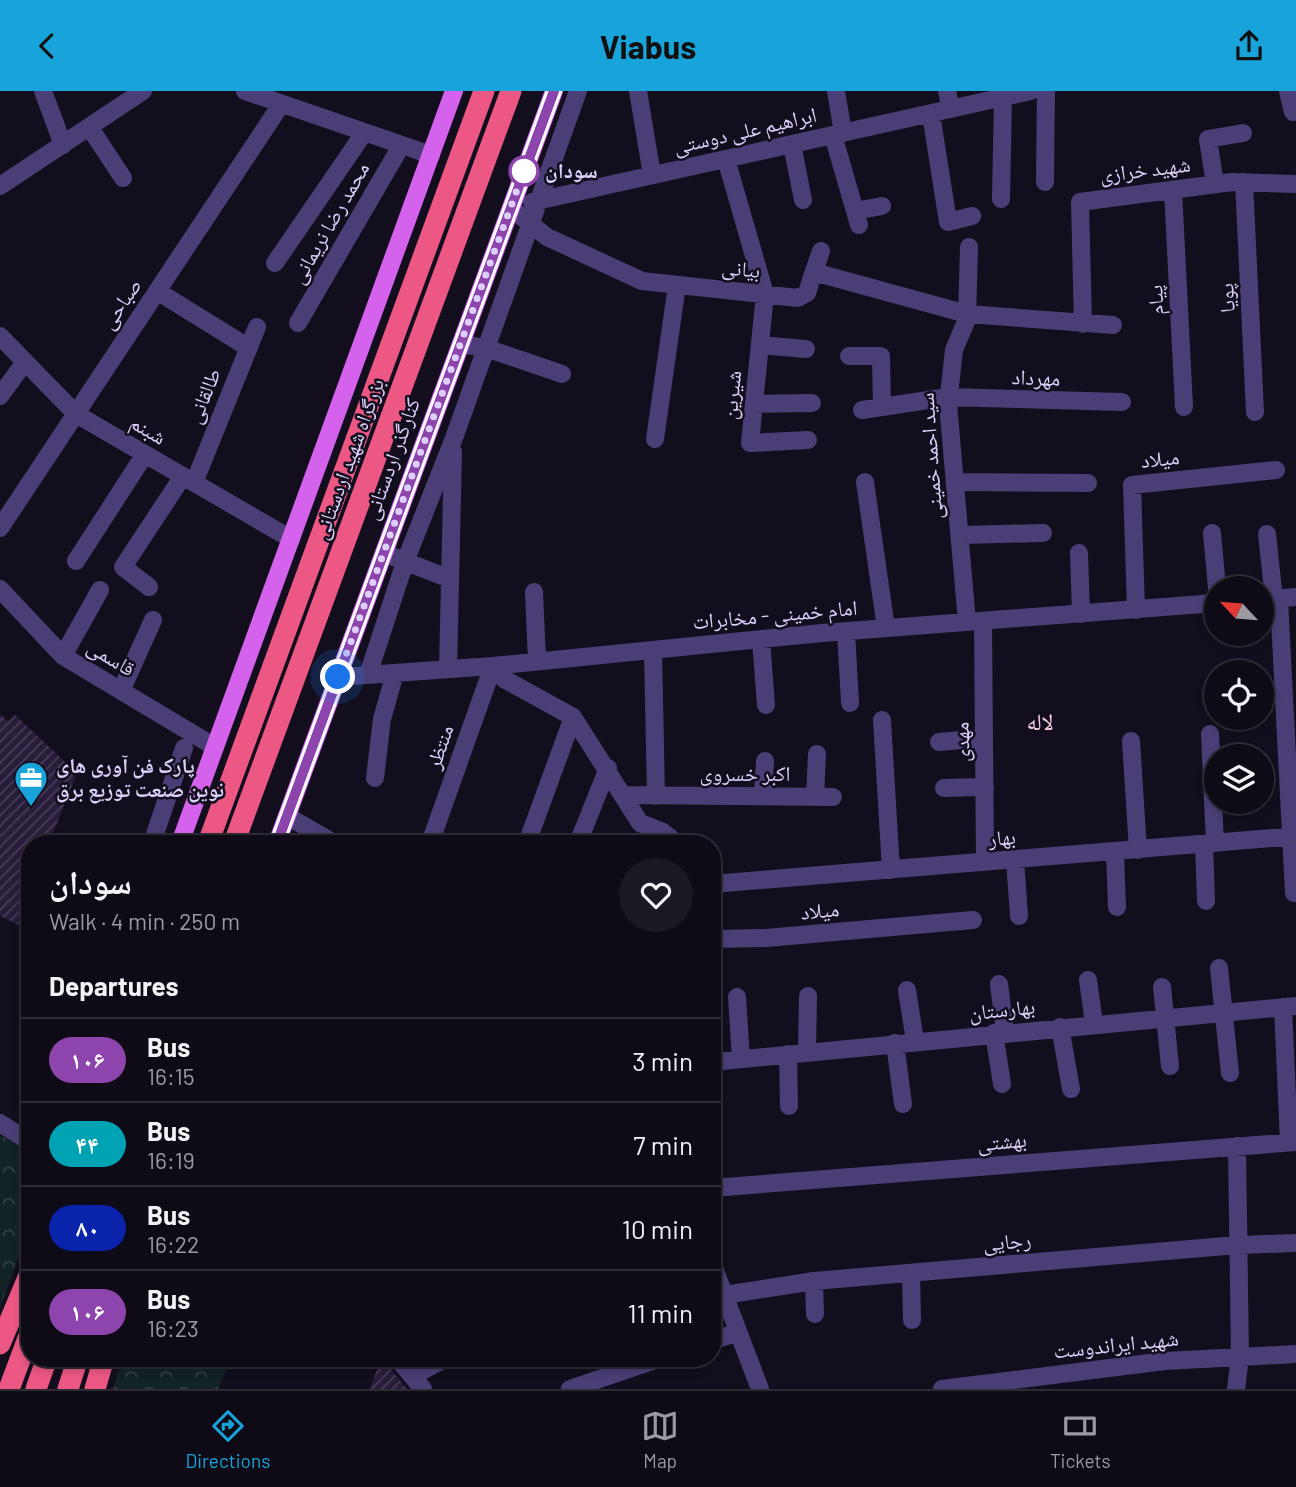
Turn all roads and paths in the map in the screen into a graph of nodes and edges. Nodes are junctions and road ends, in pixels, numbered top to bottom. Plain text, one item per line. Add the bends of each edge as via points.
1 (43, 91) edge
2 (143, 91) edge
3 (246, 91) edge
4 (454, 91) edge
5 (478, 91) edge
6 (484, 91) edge
7 (511, 91) edge
8 (576, 91) edge
9 (638, 91) edge
10 (836, 91) edge
11 (984, 91) edge
12 (1031, 91) edge
13 (1046, 91) edge
14 (1288, 91) edge
15 (553, 93) edge
16 (1003, 97) junction
17 (949, 100) edge
18 (281, 106) junction
19 (1293, 112) dead end
20 (931, 114) junction
21 (90, 128) junction
22 (364, 133) junction
23 (1242, 133) dead end
24 (838, 134) junction
25 (792, 144) junction
26 (63, 145) junction
27 (401, 145) junction
28 (462, 149) junction
29 (430, 155) junction
30 (726, 159) junction
31 (652, 175) junction
32 (123, 178) dead end
33 (1045, 182) dead end
34 (1244, 182) junction
35 (1215, 184) junction
36 (1296, 184) edge
37 (0, 186) edge
38 (1173, 190) junction
39 (1001, 199) dead end
40 (803, 200) dead end
41 (539, 201) junction
42 (882, 207) dead end
43 (511, 208) junction
44 (972, 216) dead end
45 (530, 224) junction
46 (969, 247) dead end
47 (821, 251) dead end
48 (275, 263) dead end
49 (812, 277) junction
50 (677, 285) junction
51 (158, 291) junction
52 (765, 294) junction
53 (967, 314) junction
54 (298, 323) dead end
55 (1083, 324) junction
56 (1113, 325) dead end
57 (257, 327) dead end
58 (0, 337) edge
59 (461, 344) junction
60 (760, 345) junction
61 (248, 348) junction
62 (486, 348) junction
63 (806, 349) dead end
64 (849, 356) dead end
65 (25, 362) junction
66 (562, 374) dead end
67 (0, 396) edge
68 (948, 397) junction
69 (1122, 402) dead end
70 (812, 403) dead end
71 (754, 404) junction
72 (882, 407) junction
73 (1184, 407) dead end
74 (862, 410) dead end
75 (1255, 412) dead end
76 (76, 414) junction
77 (454, 438) junction
78 (655, 439) dead end
79 (808, 440) dead end
80 (145, 454) junction
81 (1276, 470) dead end
82 (188, 480) junction
83 (865, 482) dead end
84 (955, 482) junction
85 (1088, 483) dead end
86 (0, 528) edge
87 (1043, 533) dead end
88 (1212, 533) dead end
89 (1267, 534) dead end
90 (960, 535) junction
91 (291, 539) junction
92 (383, 553) junction
93 (1079, 553) dead end
94 (76, 561) dead end
95 (405, 562) junction
96 (1216, 576) edge
97 (450, 579) junction
98 (149, 587) dead end
99 (0, 589) edge
100 (100, 590) dead end
101 (534, 592) dead end
102 (1278, 599) edge
103 (1204, 604) edge
104 (1136, 610) junction
105 (1081, 614) junction
106 (153, 620) dead end
107 (975, 622) junction
108 (886, 628) junction
109 (846, 631) junction
110 (761, 639) junction
111 (653, 650) junction
112 (63, 656) junction
113 (537, 661) junction
114 (492, 666) junction
115 (448, 669) junction
116 (395, 673) junction
117 (368, 675) junction
118 (338, 677) junction
119 (121, 691) junction
120 (850, 703) dead end
121 (766, 705) dead end
122 (573, 717) junction
123 (881, 720) dead end
124 (1210, 734) dead end
125 (984, 738) junction
126 (1131, 741) dead end
127 (939, 742) dead end
128 (215, 747) junction
129 (184, 748) dead end
130 (817, 754) dead end
131 (765, 761) dead end
132 (608, 768) junction
133 (375, 778) dead end
134 (985, 787) junction
135 (944, 788) dead end
136 (623, 795) junction
137 (656, 796) junction
138 (763, 796) junction
139 (287, 815) junction
140 (155, 835) edge
141 (183, 835) edge
142 (209, 835) edge
143 (237, 835) edge
144 (279, 835) edge
145 (321, 835) edge
146 (433, 835) edge
147 (530, 835) edge
148 (581, 835) edge
149 (667, 835) edge
150 (1294, 836) edge
151 (1210, 843) junction
152 (1138, 850) junction
153 (1115, 852) junction
154 (1015, 860) junction
155 (985, 862) junction
156 (891, 870) junction
157 (721, 883) edge
158 (1294, 893) edge
159 (1206, 901) dead end
160 (1117, 907) dead end
161 (1019, 916) dead end
162 (973, 920) dead end
163 (721, 939) edge
164 (1219, 968) dead end
165 (1088, 980) dead end
166 (999, 984) dead end
167 (1162, 987) dead end
168 (907, 989) dead end
169 (808, 996) dead end
170 (737, 997) dead end
171 (1290, 1006) edge
172 (1225, 1012) junction
173 (1165, 1017) junction
174 (1094, 1023) junction
175 (1060, 1027) junction
176 (1000, 1033) junction
177 (915, 1041) junction
178 (895, 1044) junction
179 (807, 1052) junction
180 (788, 1054) junction
181 (741, 1059) junction
182 (721, 1061) edge
183 (1170, 1066) dead end
184 (1230, 1073) dead end
185 (1002, 1084) dead end
186 (1071, 1089) dead end
187 (903, 1104) dead end
188 (789, 1106) dead end
189 (0, 1123) edge
190 (21, 1136) edge
191 (1293, 1142) edge
192 (1237, 1146) junction
193 (721, 1187) edge
194 (1296, 1243) edge
195 (1237, 1245) junction
196 (911, 1273) junction
197 (814, 1281) junction
198 (21, 1282) edge
199 (721, 1287) edge
200 (21, 1294) edge
201 (724, 1295) junction
202 (815, 1314) dead end
203 (912, 1320) dead end
204 (738, 1332) junction
205 (721, 1338) edge
206 (0, 1342) edge
207 (1296, 1354) edge
208 (21, 1357) edge
209 (1240, 1357) junction
210 (44, 1367) edge
211 (101, 1367) edge
212 (405, 1367) edge
213 (436, 1367) edge
214 (635, 1367) edge
215 (418, 1383) edge
216 (1006, 1385) edge
217 (9, 1389) edge
218 (36, 1389) edge
219 (95, 1389) edge
220 (570, 1389) edge
221 (760, 1389) edge
222 (942, 1389) edge
223 (1236, 1389) edge

1 - 26 street
2 - 21 street
3 - 18 street
4 - 29 main road
5 - 28 main road
6 - 28 highway, بزرگراه شهید اردستانی
7 - 143 highway, بزرگراه شهید اردستانی
8 - 15 street
8 - 41 street
9 - 31 street
10 - 24 street
11 - 17 street
12 - 16 street, ابراهیم علی دوستی
13 - 33 street
14 - 19 street
15 - 43 main road, کنارگذر اردستانی
16 - 17 street, ابراهیم علی دوستی
16 - 39 street
17 - 20 street, ابراهیم علی دوستی
18 - 22 street
18 - 51 street, صباحی
20 - 24 street, ابراهیم علی دوستی
20 - 44 street via 948,222
21 - 26 street
21 - 32 street
22 - 27 street
22 - 48 street
23 - 35 street via 1208,139
24 - 25 street, ابراهیم علی دوستی
24 - 42 street via 857,218
25 - 30 street, ابراهیم علی دوستی
25 - 40 street
26 - 37 street
27 - 29 street
27 - 54 street, محمد رضا نریمانی
28 - 142 highway, بزرگراه شهید اردستانی
29 - 91 main road
30 - 31 street, ابراهیم علی دوستی
30 - 52 street
31 - 41 street, ابراهیم علی دوستی
34 - 35 street, شهید خرازی
34 - 36 street, شهید خرازی
34 - 75 street, پویا
35 - 38 street, شهید خرازی
38 - 55 street, شهید خرازی via 1080,202
38 - 73 street, پیام
41 - 43 street, ابراهیم علی دوستی
41 - 45 street
43 - 45 street, بیانی
43 - 59 main road, کنارگذر اردستانی
45 - 50 street, بیانی via 547,237 642,281
45 - 62 street
46 - 53 street, سید احمد خمینی
47 - 49 street
49 - 52 street, بیانی via 807,293 798,298
49 - 53 street via 821,274
50 - 52 street, بیانی
50 - 78 street
51 - 61 street
51 - 76 street, صباحی
52 - 60 street, شیرین
53 - 55 street
53 - 68 street, سید احمد خمینی via 954,350
55 - 56 street
57 - 61 street, طالقانی
58 - 65 street, شبنم
59 - 62 street
59 - 92 main road, کنارگذر اردستانی
60 - 63 street
60 - 71 street, شیرین
61 - 82 street, طالقانی
62 - 66 street
62 - 77 street
64 - 72 street via 881,356
65 - 67 street
65 - 76 street, شبنم
68 - 69 street, مهرداد
68 - 72 street, مهرداد
68 - 84 street, سید احمد خمینی
70 - 71 street
71 - 79 street, شیرین via 750,443
72 - 74 street, مهرداد
76 - 80 street, شبنم
76 - 86 street, صباحی
77 - 95 street
77 - 97 street
80 - 82 street, شبنم
80 - 94 street
81 - 104 street, میلاد via 1132,485
82 - 91 street, شبنم
82 - 98 street, طالقانی via 122,567
83 - 108 street
84 - 85 street
84 - 90 street, سید احمد خمینی
87 - 90 street
88 - 96 street
89 - 102 street
90 - 107 street, سید احمد خمینی
91 - 128 main road
92 - 95 street
92 - 118 main road, کنارگذر اردستانی
93 - 105 street
95 - 97 street
95 - 117 street
97 - 115 street
99 - 112 street, قاسمی
100 - 112 street
101 - 113 street
102 - 150 street
103 - 104 street, امام خمینی - مخابرات
104 - 105 street, امام خمینی - مخابرات
105 - 107 street, امام خمینی - مخابرات
106 - 119 street
107 - 108 street, امام خمینی - مخابرات
107 - 125 street, مهدی
108 - 109 street, امام خمینی - مخابرات
109 - 110 street, امام خمینی - مخابرات
109 - 120 street
110 - 111 street, امام خمینی - مخابرات
110 - 121 street
111 - 113 street, امام خمینی - مخابرات
111 - 137 street
112 - 119 street, قاسمی
113 - 114 street, امام خمینی - مخابرات
114 - 115 street, امام خمینی - مخابرات
114 - 122 street via 504,679
114 - 146 street, منتظر
115 - 116 street, امام خمینی - مخابرات
116 - 117 street, امام خمینی - مخابرات
116 - 133 street
117 - 118 street, امام خمینی - مخابرات
118 - 139 main road, کنارگذر اردستانی
119 - 128 street, قاسمی
122 - 132 street
122 - 147 street
123 - 156 street
124 - 151 street
125 - 127 street
125 - 134 street, مهدی
126 - 152 street
128 - 141 main road
129 - 140 street
130 - 138 street, اکبر خسروی via 824,797
131 - 138 street
132 - 136 street
132 - 148 street
134 - 135 street
134 - 155 street, مهدی
136 - 137 street, اکبر خسروی
136 - 149 street via 640,823
137 - 138 street, اکبر خسروی
139 - 144 main road, کنارگذر اردستانی
139 - 145 street
150 - 151 street, بهار
150 - 158 street
151 - 152 street, بهار
151 - 159 street
152 - 153 street, بهار
153 - 154 street, بهار
153 - 160 street
154 - 155 street, بهار
154 - 161 street
155 - 156 street, بهار
156 - 157 street, بهار
162 - 163 street, میلاد
164 - 172 street
165 - 174 street
166 - 176 street
167 - 173 street
168 - 177 street
169 - 179 street
170 - 181 street
171 - 172 street, بهارستان
171 - 191 street
172 - 173 street, بهارستان
172 - 184 street
173 - 174 street, بهارستان
173 - 183 street
174 - 175 street, بهارستان
175 - 176 street, بهارستان
175 - 186 street
176 - 177 street, بهارستان
176 - 185 street
177 - 178 street, بهارستان
178 - 179 street, بهارستان
178 - 187 street
179 - 180 street, بهارستان
180 - 181 street, بهارستان
180 - 188 street
181 - 182 street, بهارستان
189 - 190 street
191 - 192 street, بهشتی
192 - 193 street, بهشتی
192 - 195 street
194 - 195 street, رجایی
195 - 196 street, رجایی
195 - 209 street
196 - 197 street, رجایی
196 - 203 street
197 - 201 street, رجایی
197 - 202 street
198 - 206 main road
199 - 201 street
200 - 206 highway
201 - 204 street
204 - 205 street
204 - 221 street
207 - 209 street, شهید ایراندوست
208 - 217 highway
209 - 216 street, شهید ایراندوست via 1165,1361
209 - 223 street
210 - 218 highway
211 - 219 highway
212 - 215 street
213 - 215 street
214 - 220 street
216 - 222 street, شهید ایراندوست

